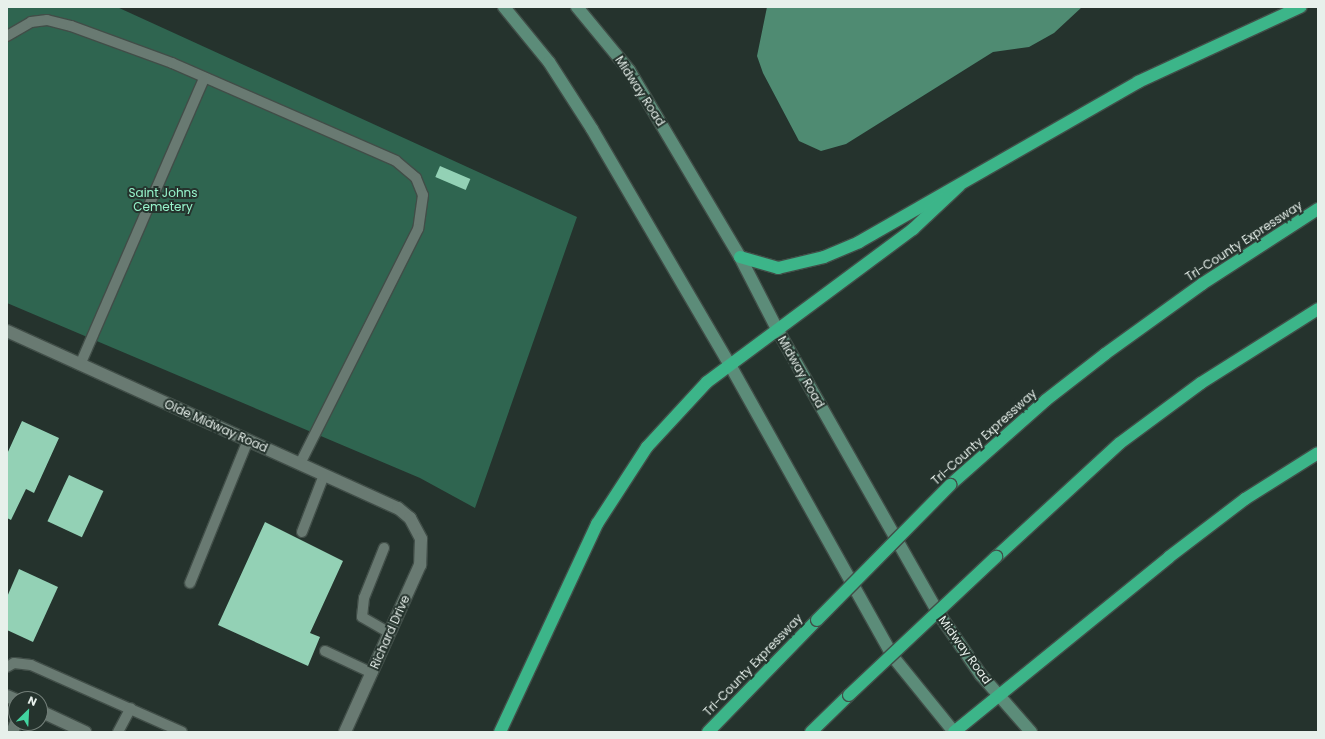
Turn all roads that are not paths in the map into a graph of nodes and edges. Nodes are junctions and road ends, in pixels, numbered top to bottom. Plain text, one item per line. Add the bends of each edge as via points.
1 (504, 7) edge
2 (577, 7) edge
3 (1300, 7) edge
4 (7, 36) edge
5 (204, 78) junction
6 (959, 186) junction
7 (1318, 210) edge
8 (740, 257) junction
9 (1318, 309) edge
10 (777, 329) junction
11 (7, 330) edge
12 (80, 365) junction
13 (730, 365) junction
14 (248, 440) junction
15 (1318, 453) edge
16 (300, 464) junction
17 (324, 474) junction
18 (418, 530) joint
19 (302, 532) dead end
20 (384, 548) dead end
21 (190, 583) dead end
22 (390, 633) junction
23 (325, 651) dead end
24 (7, 667) edge
25 (372, 673) junction
26 (1000, 696) junction
27 (131, 708) junction
28 (48, 715) edge
29 (85, 732) edge
30 (118, 732) edge
31 (182, 732) edge
32 (345, 732) edge
33 (500, 732) edge
34 (708, 732) edge
35 (811, 732) edge
36 (954, 732) edge
37 (1032, 732) edge

1 - 13 main road via 549,62 587,122
2 - 8 main road, Midway Road via 629,70
3 - 6 highway via 1138,82 1022,145
4 - 5 lane via 30,22 47,20 172,63
5 - 12 lane
5 - 16 lane via 396,161 416,178 423,195 418,229
6 - 8 highway via 859,242 824,257 778,268
6 - 10 highway via 913,229
7 - 34 highway, Tri-County Expressway, bridge via 1202,284 1105,354 950,485
8 - 10 main road, Midway Road
9 - 35 highway, bridge via 1201,383 1120,443 996,556
10 - 13 highway
10 - 26 main road, Midway Road via 939,614
11 - 12 street, Olde Midway Road
12 - 14 street, Olde Midway Road
13 - 33 highway via 707,382 629,471 597,524
13 - 36 main road via 894,658
14 - 16 street, Olde Midway Road
14 - 21 lane
15 - 26 highway via 1245,499 1169,557
16 - 17 street, Olde Midway Road
17 - 18 street, Olde Midway Road via 398,508
17 - 19 lane
18 - 22 street, Richard Drive via 422,550 420,565
20 - 22 lane via 364,598 362,617
22 - 25 street, Richard Drive
23 - 25 lane
24 - 27 lane via 14,663 31,666
25 - 32 street, Richard Drive
26 - 36 highway
26 - 37 main road, Midway Road
27 - 30 lane
27 - 31 lane
28 - 29 street

